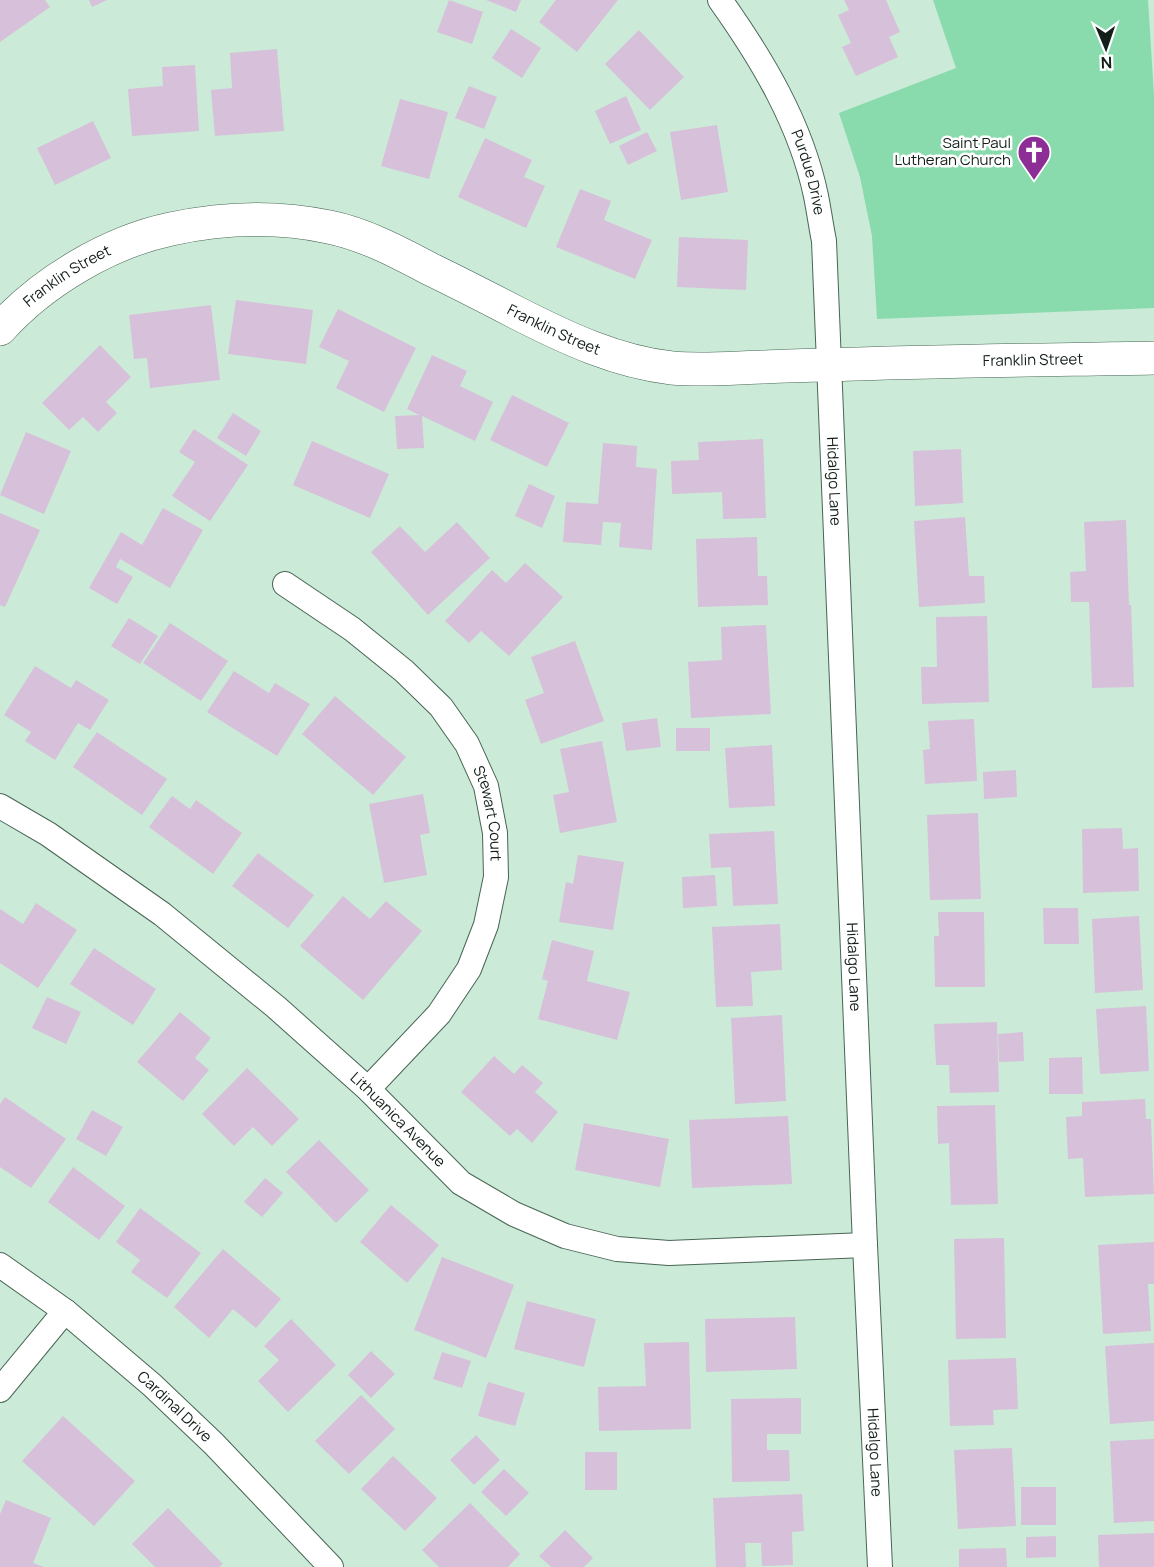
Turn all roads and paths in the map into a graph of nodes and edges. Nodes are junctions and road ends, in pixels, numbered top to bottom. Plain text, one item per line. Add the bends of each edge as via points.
1 (720, 0) edge
2 (0, 329) edge
3 (1154, 358) edge
4 (830, 364) junction
5 (285, 584) dead end
6 (0, 806) edge
7 (368, 1089) junction
8 (865, 1245) junction
9 (0, 1265) edge
10 (65, 1311) junction
11 (0, 1390) edge
12 (331, 1567) edge
13 (880, 1567) edge

1 - 4 street, Purdue Drive via 773,81 793,125 816,194 824,241
2 - 4 street, Franklin Street via 43,291 114,247 196,223 281,220 330,227 369,240 561,336 642,363 711,369
3 - 4 street, Franklin Street
4 - 8 street, Hidalgo Lane
5 - 7 street, Stewart Court via 352,629 441,707 467,744 486,786 495,833 496,877 486,925 469,969 439,1014
6 - 7 street, Lithuanica Avenue via 48,834 162,914
7 - 8 street, Lithuanica Avenue via 461,1183 514,1214 565,1236 617,1249 669,1253
8 - 13 street, Hidalgo Lane
9 - 10 street, Cardinal Drive
10 - 11 street
10 - 12 street, Cardinal Drive via 160,1392

